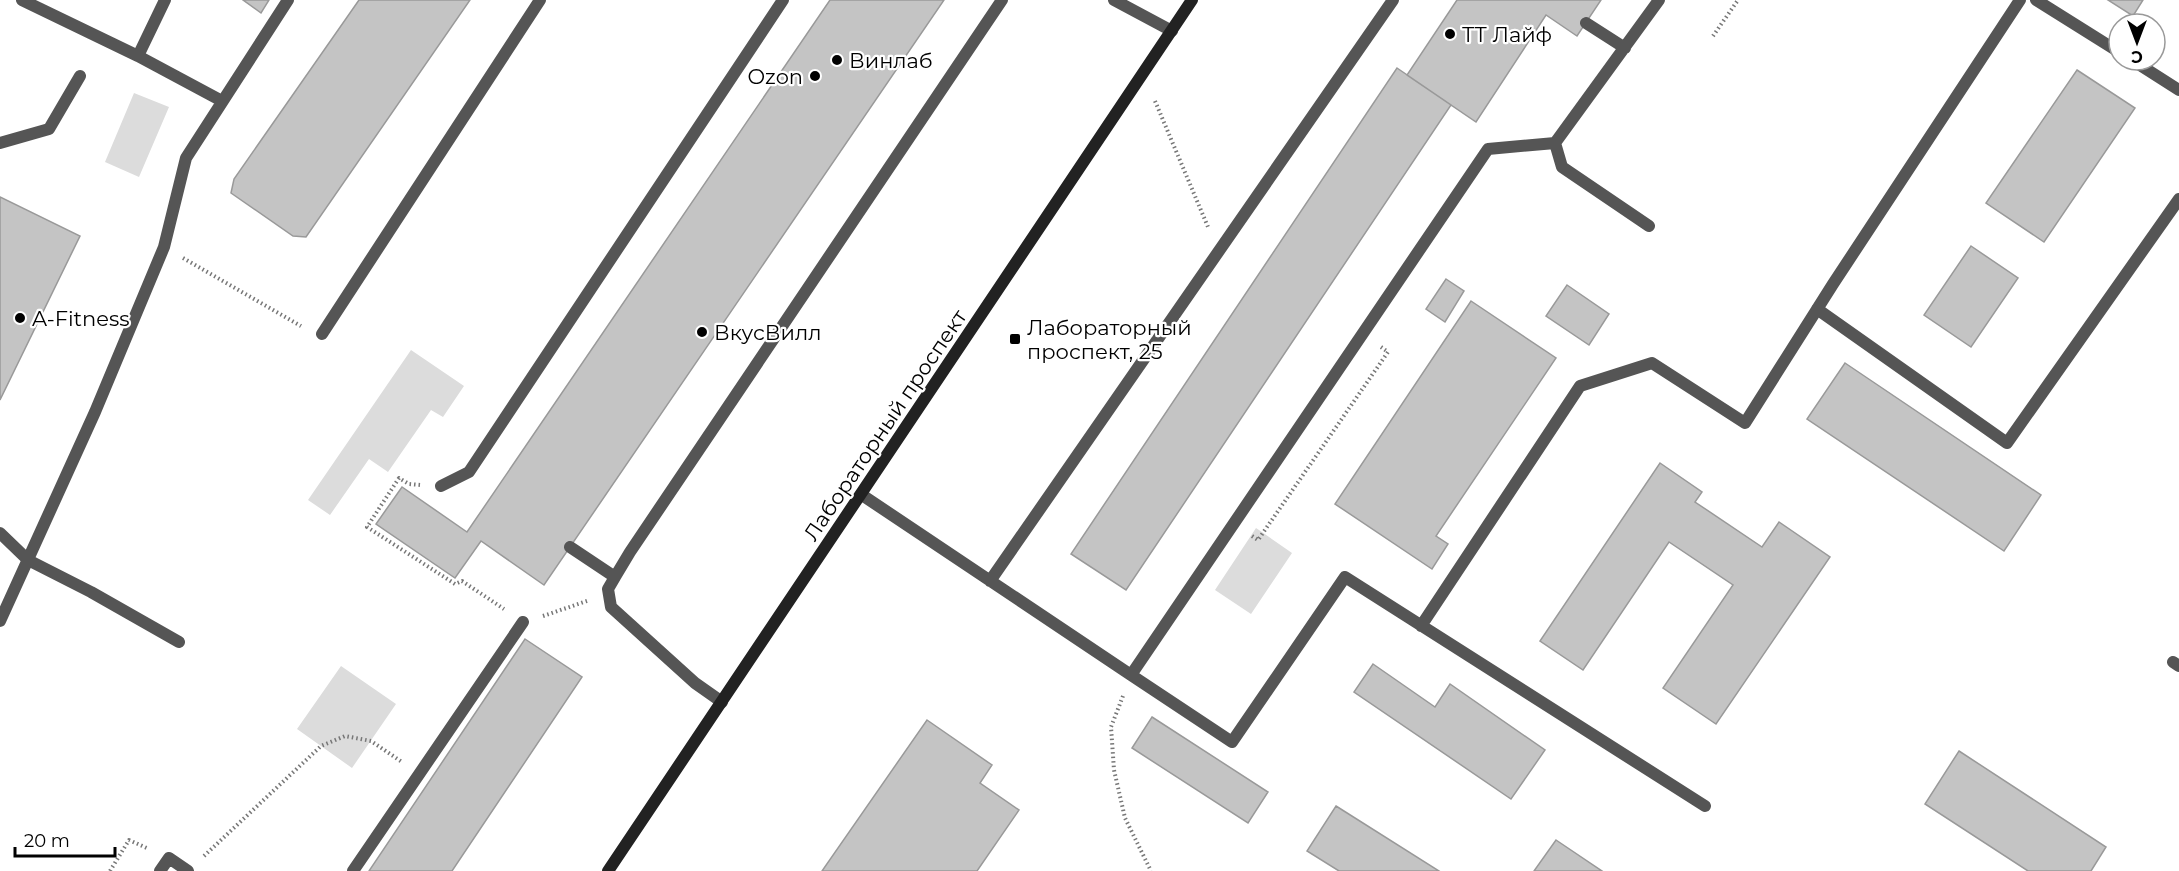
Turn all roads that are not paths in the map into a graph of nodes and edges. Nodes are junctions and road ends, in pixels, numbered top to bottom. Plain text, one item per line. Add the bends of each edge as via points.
1 (22, 0) edge
2 (165, 0) edge
3 (288, 0) edge
4 (540, 0) edge
5 (783, 0) edge
6 (1002, 0) edge
7 (1114, 0) edge
8 (1192, 0) edge
9 (1393, 0) edge
10 (1659, 0) edge
11 (2020, 0) edge
12 (2036, 0) edge
13 (1586, 23) dead end
14 (1172, 31) junction
15 (2107, 44) edge
16 (1624, 48) junction
17 (138, 56) junction
18 (2151, 72) edge
19 (80, 76) dead end
20 (2179, 90) edge
21 (222, 101) junction
22 (0, 143) edge
23 (1555, 143) junction
24 (2179, 200) edge
25 (1650, 226) dead end
26 (1817, 309) junction
27 (322, 334) road end
28 (441, 486) road end
29 (862, 495) junction
30 (0, 532) edge
31 (570, 547) dead end
32 (28, 560) junction
33 (615, 577) junction
34 (990, 581) junction
35 (0, 621) edge
36 (523, 622) road end
37 (1421, 626) junction
38 (179, 642) dead end
39 (1131, 675) junction
40 (722, 702) junction
41 (1706, 806) dead end
42 (192, 867) edge
43 (160, 871) edge
44 (353, 871) edge
45 (608, 871) edge

1 - 17 lane
2 - 17 lane
3 - 21 lane
4 - 27 lane
5 - 28 lane via 469,472
6 - 33 lane
7 - 14 lane
8 - 14 street, Лабораторный проспект
9 - 34 lane
10 - 16 lane
11 - 26 lane
12 - 15 lane
13 - 16 lane
14 - 29 street, Лабораторный проспект
16 - 23 lane
17 - 21 lane
18 - 20 lane
19 - 22 lane via 49,129
21 - 32 lane via 186,158 164,247
23 - 25 lane via 1562,167
23 - 39 lane via 1488,149
24 - 26 lane via 2007,443
26 - 37 lane via 1745,423 1652,363 1580,386
29 - 34 lane
29 - 40 street, Лабораторный проспект
30 - 32 lane
31 - 33 lane
32 - 35 lane
32 - 38 lane
33 - 40 lane via 608,589 611,607 695,683
34 - 39 lane
36 - 44 lane
37 - 39 lane via 1345,577 1232,742
37 - 41 lane
40 - 45 street, Лабораторный проспект
42 - 43 lane via 169,858

